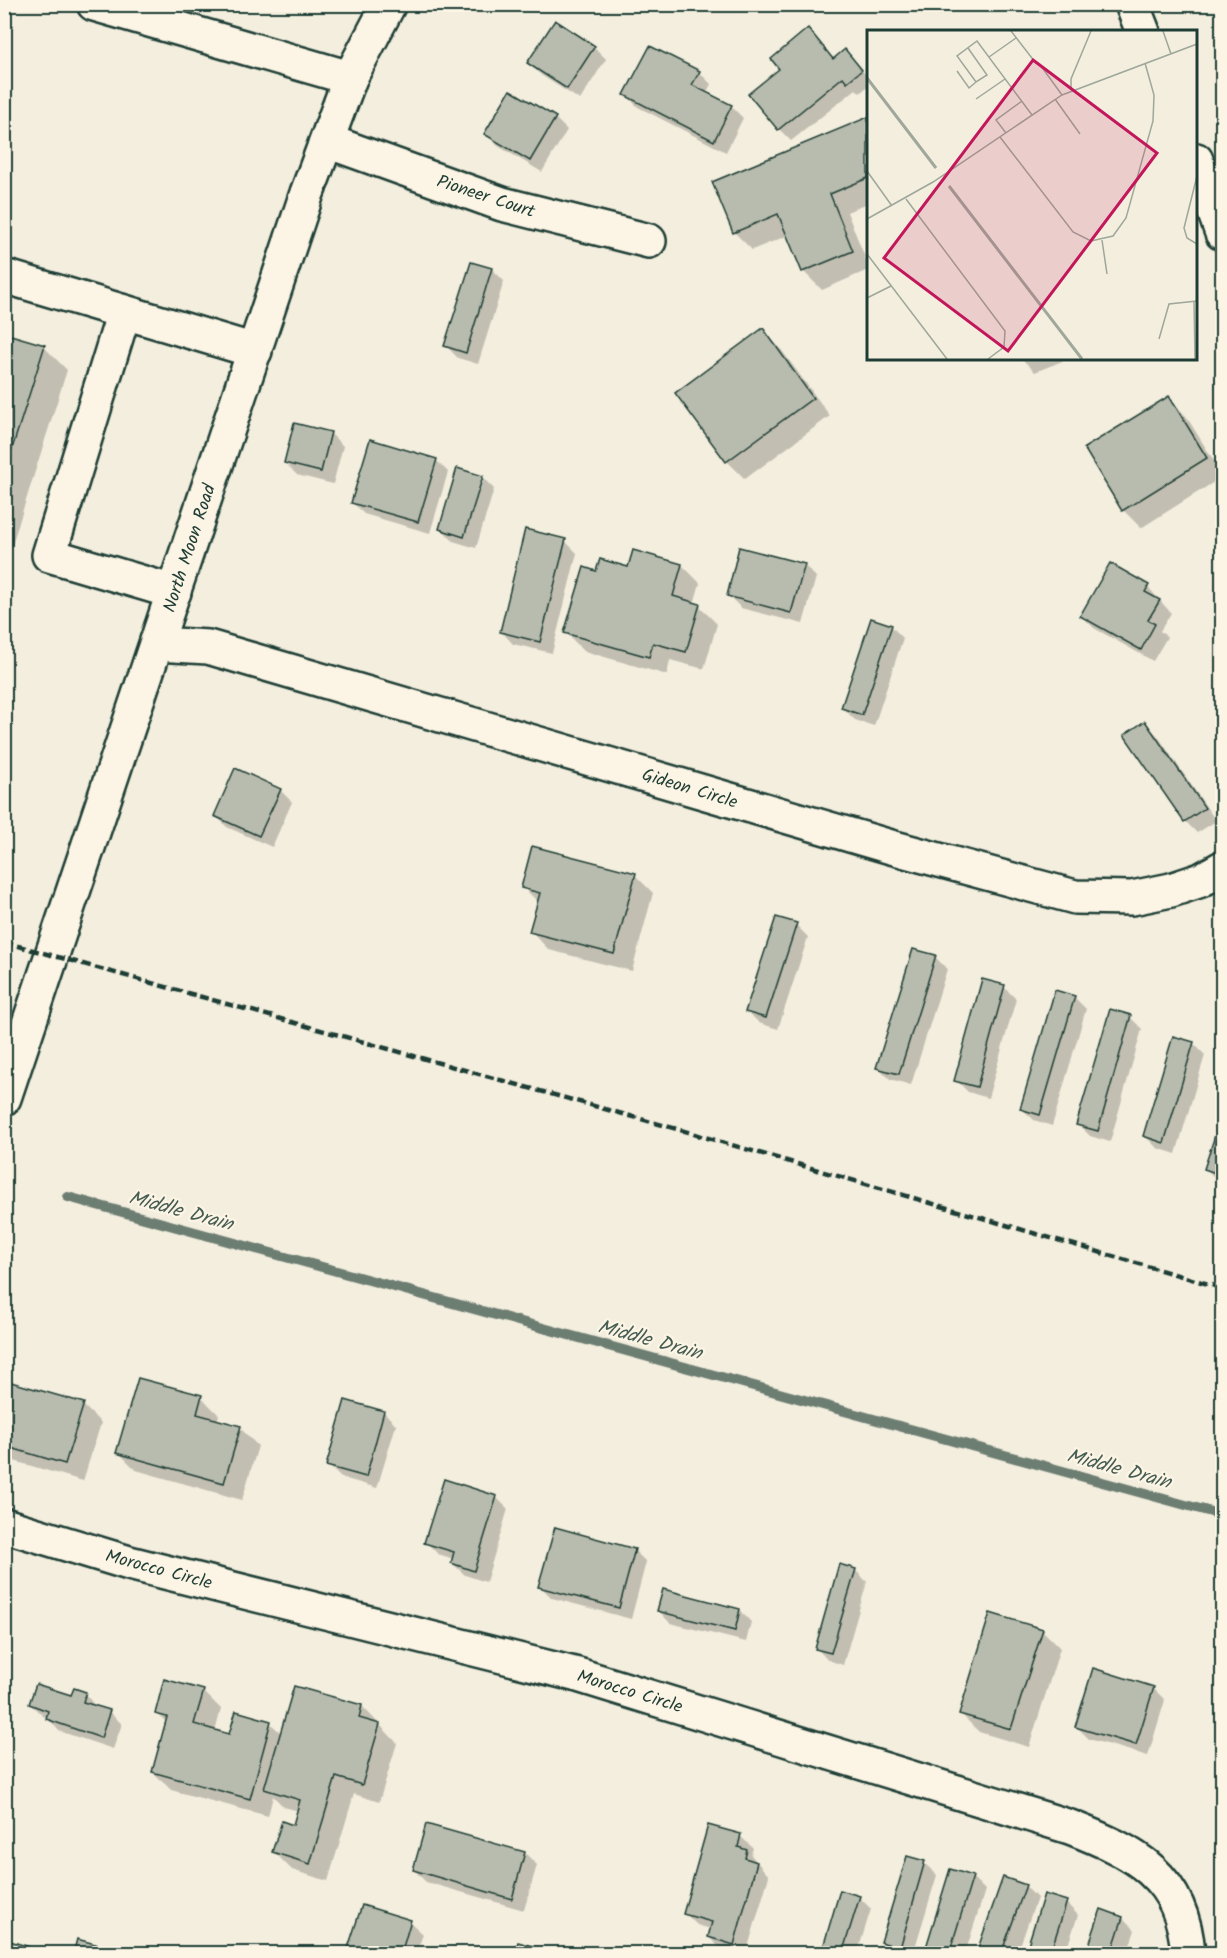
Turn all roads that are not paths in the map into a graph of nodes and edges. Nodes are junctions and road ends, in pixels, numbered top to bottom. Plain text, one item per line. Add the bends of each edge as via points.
1 (94, 4) edge
2 (1132, 4) edge
3 (387, 6) edge
4 (1142, 30) edge
5 (350, 78) junction
6 (327, 141) junction
7 (1197, 163) edge
8 (1222, 233) edge
9 (649, 241) dead end
10 (4, 276) edge
11 (124, 312) junction
12 (255, 351) junction
13 (174, 592) junction
14 (157, 644) junction
15 (1222, 868) edge
16 (4, 1098) edge
17 (4, 1525) edge
18 (1188, 1953) edge

1 - 5 street
2 - 4 street
3 - 5 street, North Moon Road
5 - 6 street, North Moon Road
6 - 9 street, Pioneer Court via 502,204
6 - 12 street, North Moon Road
7 - 8 street
10 - 11 street
11 - 12 street
11 - 13 street via 49,555
12 - 13 street, North Moon Road
13 - 14 street, North Moon Road
14 - 15 street, Gideon Circle via 208,647 891,848 1075,897 1132,898 1181,887
14 - 16 street, North Moon Road
17 - 18 street, Morocco Circle via 129,1563 578,1674 1070,1827 1115,1845 1145,1864 1170,1891 1184,1923

